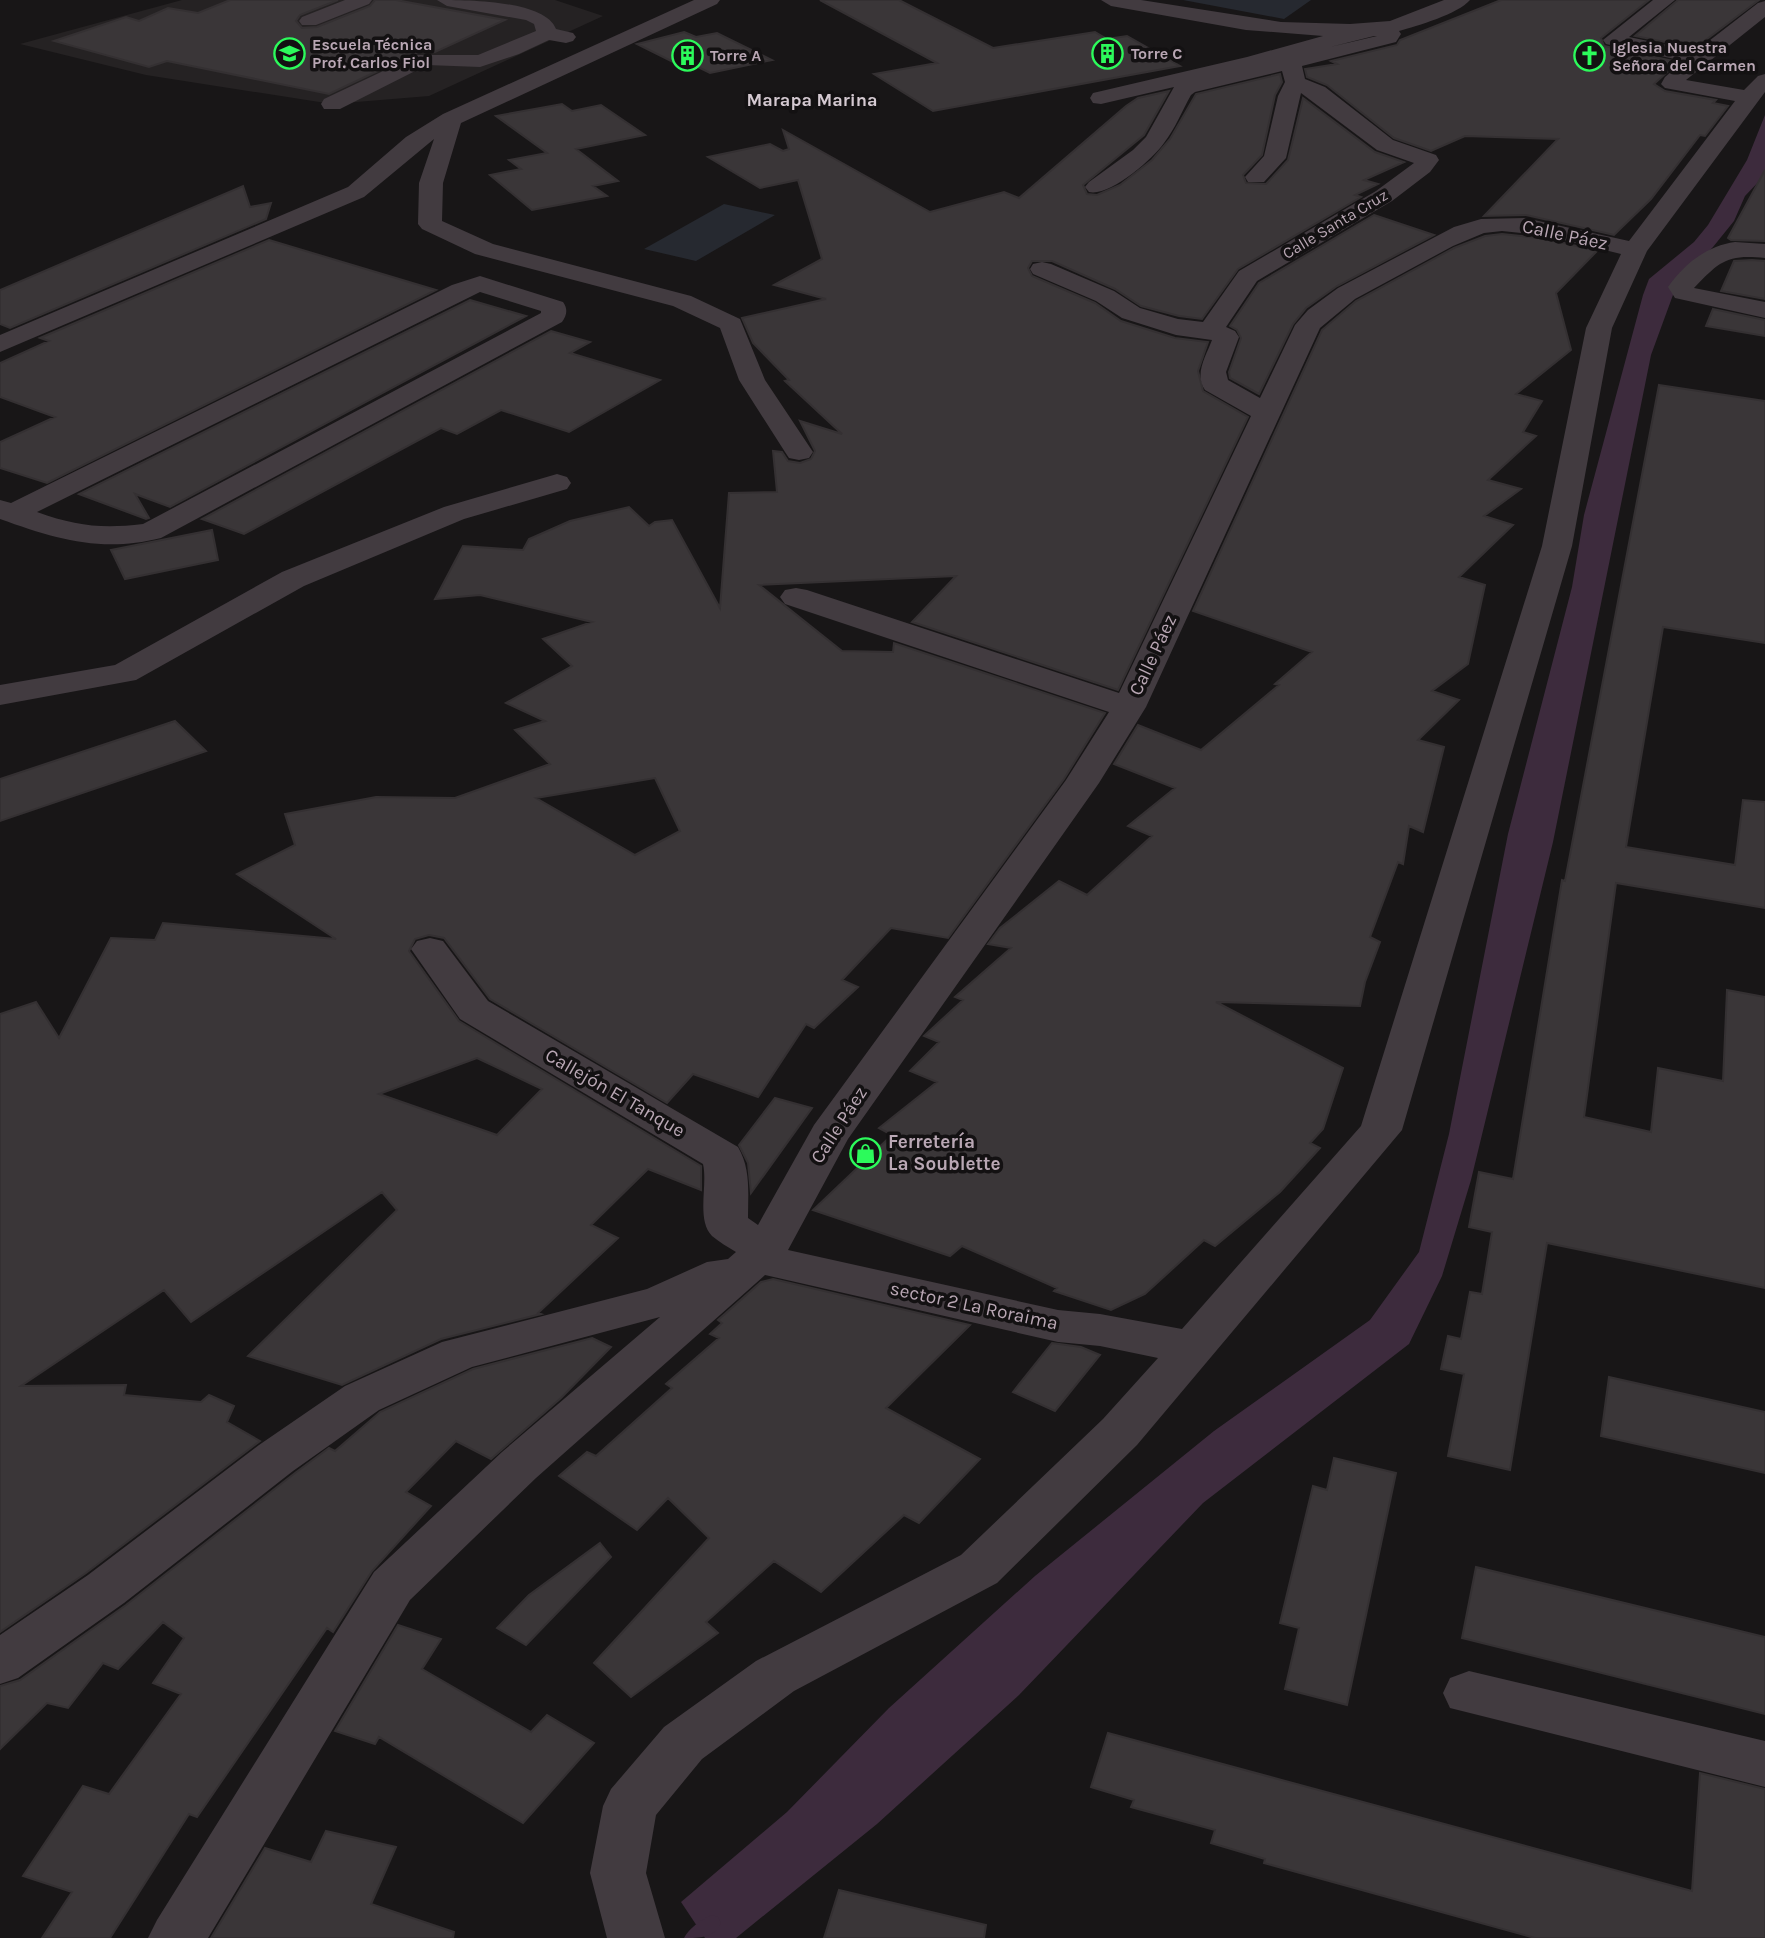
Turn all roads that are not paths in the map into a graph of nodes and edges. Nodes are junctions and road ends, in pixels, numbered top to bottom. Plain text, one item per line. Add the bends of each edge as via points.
1 (362, 0) edge
2 (447, 0) edge
3 (710, 0) edge
4 (1111, 0) edge
5 (1665, 0) edge
6 (1457, 1) edge
7 (1765, 7) edge
8 (309, 21) dead end
9 (1387, 28) junction
10 (547, 33) junction
11 (606, 47) junction
12 (1698, 58) junction
13 (1293, 71) junction
14 (1757, 88) edge
15 (1101, 98) dead end
16 (332, 104) dead end
17 (451, 119) junction
18 (1256, 177) dead end
19 (1097, 187) dead end
20 (1635, 250) junction
21 (1765, 251) edge
22 (1042, 269) dead end
23 (1765, 310) edge
24 (1212, 330) junction
25 (0, 344) edge
26 (1266, 413) junction
27 (799, 452) dead end
28 (557, 484) dead end
29 (7, 511) edge
30 (796, 597) dead end
31 (0, 695) edge
32 (1129, 707) junction
33 (430, 948) dead end
34 (761, 1255) junction
35 (1193, 1348) junction
36 (0, 1663) edge
37 (1469, 1693) dead end
38 (1765, 1764) edge
39 (177, 1938) edge
40 (636, 1938) edge

1 - 8 street
2 - 10 street via 531,15 543,21
3 - 11 street
4 - 9 street via 1219,20 1297,28
5 - 12 street via 1613,40
6 - 9 street
7 - 12 street
9 - 13 street via 1389,38
9 - 15 street via 1351,32 1292,52
10 - 11 street
10 - 16 street via 480,61 424,59
11 - 17 street
12 - 14 street via 1672,84
13 - 18 street via 1275,158
13 - 19 street via 1182,91 1155,140
13 - 24 street, Calle Santa Cruz via 1385,145 1428,160 1384,196 1248,276
14 - 20 street
17 - 25 street via 414,142 356,192
17 - 27 street via 431,183 430,224 484,249 682,301 731,324 752,380
20 - 26 street, Calle Páez via 1511,224 1464,231 1322,308 1308,326
20 - 35 street via 1599,328 1557,546 1381,1130
21 - 23 street via 1722,249 1681,287 1684,293
22 - 24 street via 1105,296 1131,313 1176,327
24 - 26 street via 1226,337 1213,372 1215,384
26 - 32 street, Calle Páez
28 - 31 street via 454,513 293,579 124,673
29 - 29 street via 461,290 480,284 554,307 553,317 150,532 108,537 65,532
30 - 32 street
32 - 34 street, Calle Páez via 1082,783 829,1135
33 - 34 street, Callejón El Tanque via 474,1010 723,1157 726,1224
34 - 35 street, sector 2 La Roraima via 1058,1325
34 - 36 street via 660,1301 458,1354 362,1398
34 - 39 street via 519,1465 392,1586
35 - 40 street via 1120,1432 979,1569 775,1676 683,1743 630,1806 618,1873
37 - 38 street

